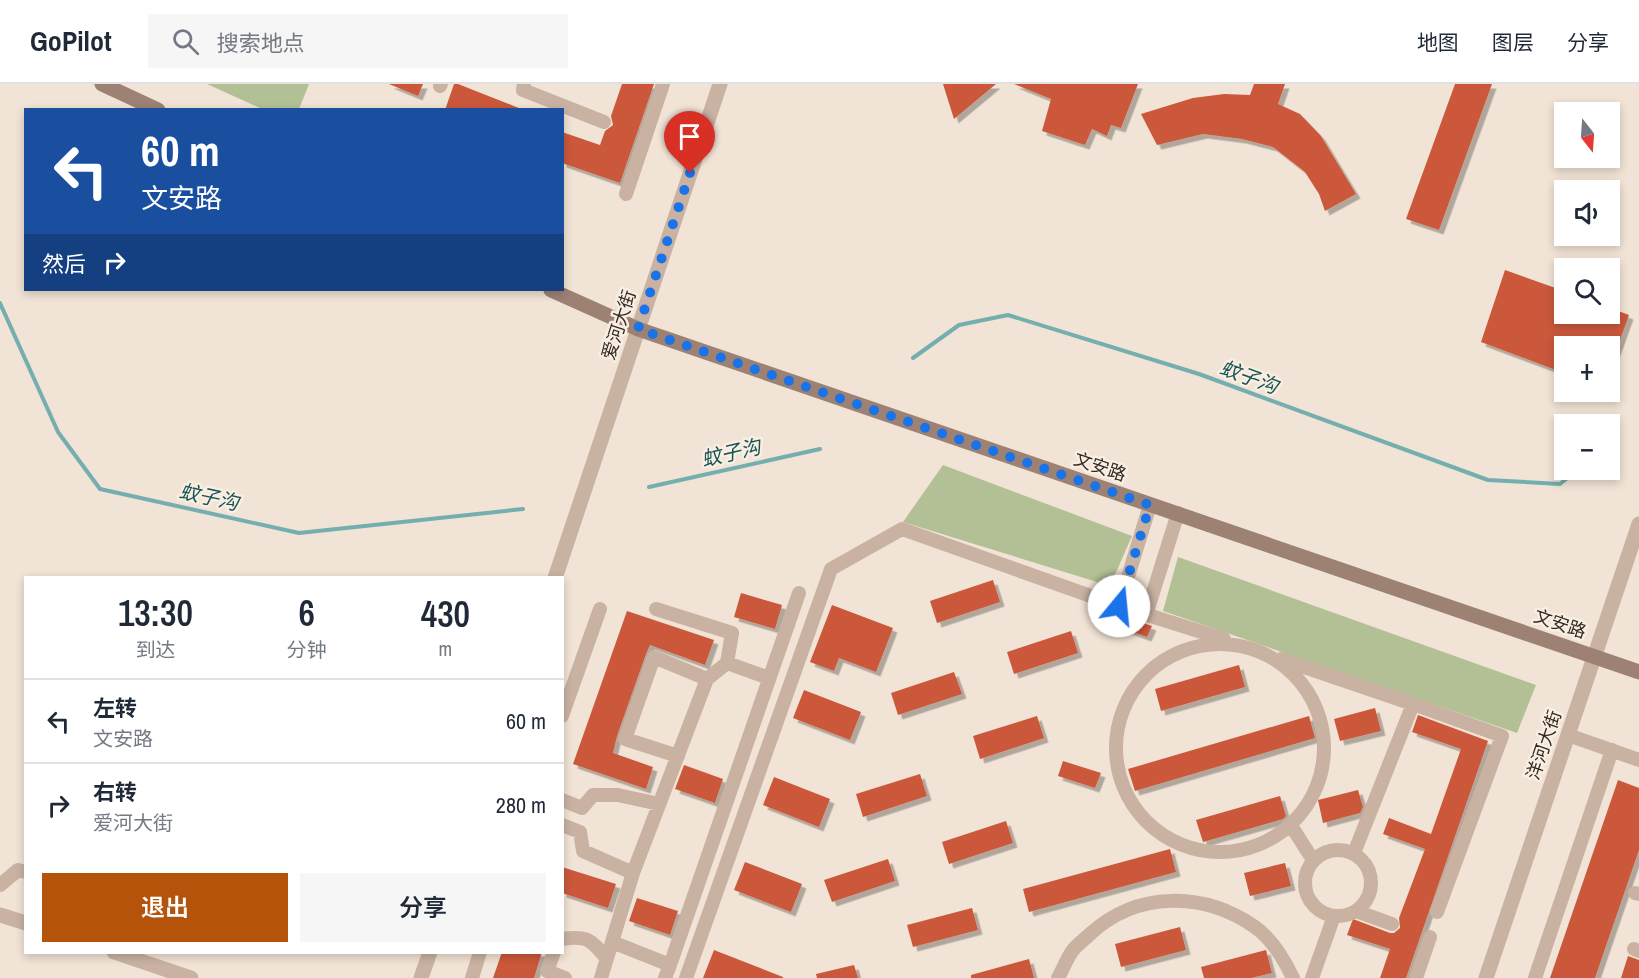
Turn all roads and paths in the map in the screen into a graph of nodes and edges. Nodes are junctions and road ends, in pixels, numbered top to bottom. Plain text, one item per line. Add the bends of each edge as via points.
1 (102, 84) edge
2 (525, 84) edge
3 (663, 84) edge
4 (720, 84) edge
5 (154, 108) edge
6 (604, 122) dead end
7 (626, 194) dead end
8 (553, 291) edge
9 (638, 329) junction
10 (1150, 505) junction
11 (1178, 513) junction
12 (1639, 524) edge
13 (556, 576) edge
14 (799, 593) dead end
15 (1119, 606) junction
16 (600, 609) dead end
17 (656, 609) dead end
18 (1146, 615) junction
19 (1240, 644) junction
20 (1274, 657) junction
21 (1595, 657) junction
22 (727, 663) junction
23 (1639, 672) edge
24 (769, 678) junction
25 (707, 679) junction
26 (1413, 704) junction
27 (564, 710) edge
28 (1568, 735) junction
29 (1612, 750) junction
30 (678, 756) junction
31 (1639, 760) edge
32 (564, 801) edge
33 (659, 804) junction
34 (1290, 824) junction
35 (564, 826) edge
36 (1354, 853) junction
37 (1313, 860) junction
38 (24, 872) edge
39 (633, 873) junction
40 (0, 885) edge
41 (1356, 911) junction
42 (1437, 912) dead end
43 (0, 915) edge
44 (1334, 916) junction
45 (24, 922) edge
46 (1392, 924) dead end
47 (1430, 937) dead end
48 (564, 939) edge
49 (612, 942) junction
50 (120, 954) edge
51 (429, 954) edge
52 (479, 954) edge
53 (553, 954) edge
54 (607, 959) junction
55 (668, 971) edge
56 (191, 978) edge
57 (421, 978) edge
58 (472, 978) edge
59 (565, 978) edge
60 (601, 978) edge
61 (687, 978) edge
62 (1058, 978) edge
63 (1293, 978) edge
64 (1312, 978) edge
65 (1416, 978) edge
66 (1485, 978) edge
67 (1535, 978) edge

1 - 5 main road
2 - 6 street via 523,90
3 - 7 street
4 - 9 street, 爱河大街
8 - 9 main road, 文安路
9 - 10 main road, 文安路
9 - 13 street, 爱河大街
10 - 11 main road, 文安路
10 - 15 street
11 - 18 street
11 - 21 main road, 文安路
12 - 21 street, 洋河大街
14 - 24 street
15 - 18 street
15 - 61 street via 902,529 831,569
16 - 27 street
17 - 22 street via 732,633
18 - 19 street
19 - 20 street
19 - 34 street via 1204,644 1169,655 1141,678 1122,708 1114,744 1119,780 1136,812 1160,834 1190,848 1222,853 1255,846
20 - 26 street
20 - 34 street via 1302,681 1319,713 1325,745 1321,778 1306,807
21 - 23 main road, 文安路
21 - 28 street, 洋河大街
22 - 24 street
22 - 25 street
24 - 55 street
25 - 30 street
25 - 30 street via 654,657 625,739
26 - 36 street
26 - 42 street via 1502,736
28 - 29 street
28 - 66 street, 洋河大街
29 - 31 street
29 - 67 street
30 - 33 street
32 - 33 street via 582,808 593,795 618,795
33 - 39 street
34 - 37 street
35 - 39 street via 580,832 583,851
36 - 37 street via 1331,850
36 - 41 street via 1363,860 1371,881 1370,893
37 - 44 street via 1305,889 1315,907
38 - 40 street via 18,870
39 - 49 street
41 - 44 street
41 - 46 street
43 - 45 street
44 - 64 street
47 - 65 street
48 - 54 street via 580,936
49 - 54 street
49 - 55 street
50 - 56 street
51 - 57 street
52 - 58 street
53 - 59 street via 547,971
54 - 60 street
62 - 63 street via 1074,949 1105,920 1145,903 1188,900 1224,909 1257,928 1282,956

